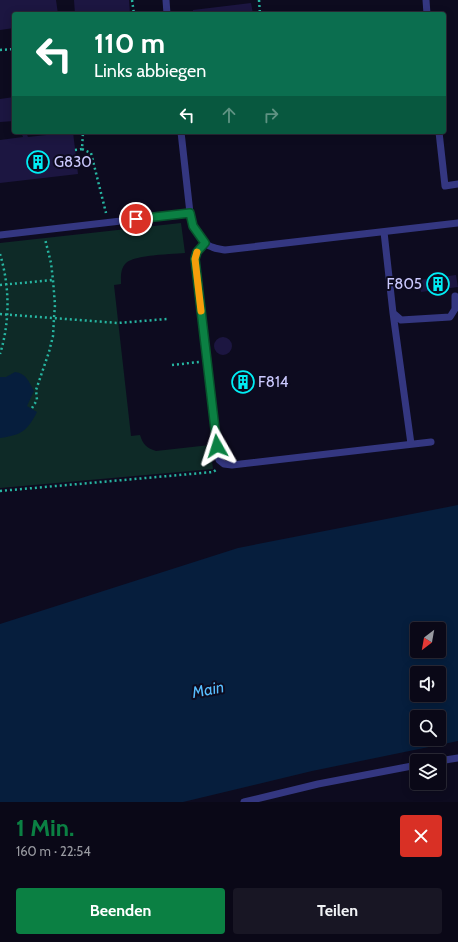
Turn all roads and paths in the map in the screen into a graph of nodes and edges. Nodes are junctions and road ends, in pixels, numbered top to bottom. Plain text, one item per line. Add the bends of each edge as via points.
1 (132, 0) edge
2 (166, 0) edge
3 (259, 0) edge
4 (426, 0) edge
5 (134, 12) edge
6 (167, 12) edge
7 (260, 12) edge
8 (427, 12) edge
9 (12, 49) edge
10 (0, 50) edge
11 (83, 134) edge
12 (181, 134) edge
13 (439, 134) edge
14 (82, 149) junction
15 (75, 150) dead end
16 (458, 184) edge
17 (190, 213) junction
18 (108, 222) junction
19 (458, 223) edge
20 (43, 229) junction
21 (384, 232) junction
22 (0, 234) edge
23 (205, 243) junction
24 (0, 254) edge
25 (53, 280) junction
26 (6, 284) junction
27 (0, 285) edge
28 (455, 296) dead end
29 (393, 313) junction
30 (0, 314) edge
31 (7, 315) junction
32 (54, 318) junction
33 (167, 319) dead end
34 (0, 354) edge
35 (207, 361) junction
36 (172, 365) dead end
37 (32, 408) dead end
38 (431, 442) dead end
39 (410, 444) junction
40 (224, 464) junction
41 (0, 490) edge
42 (458, 758) edge
43 (446, 760) edge
44 (410, 767) edge
45 (244, 802) edge

1 - 5 path
2 - 6 lane
3 - 7 path
4 - 8 lane
9 - 10 path
11 - 14 path
12 - 17 lane
13 - 16 lane via 445,186
14 - 15 path
14 - 18 path via 91,153
17 - 18 lane
17 - 23 lane via 193,226
18 - 20 lane
19 - 21 lane
20 - 22 lane
20 - 25 path
21 - 23 lane via 225,250
21 - 29 lane
23 - 35 lane via 197,252 195,259
24 - 26 path
25 - 26 path
25 - 32 path
26 - 27 path
26 - 31 path
28 - 29 lane via 455,309 450,317 401,320
29 - 39 lane
30 - 31 path
31 - 32 path
31 - 34 path
32 - 33 path via 118,323
32 - 37 path via 53,336 36,390 37,400
35 - 36 path
35 - 40 lane via 218,454 219,460
38 - 39 lane
39 - 40 lane via 258,463
40 - 41 path via 213,472
42 - 43 lane
44 - 45 lane via 318,784

